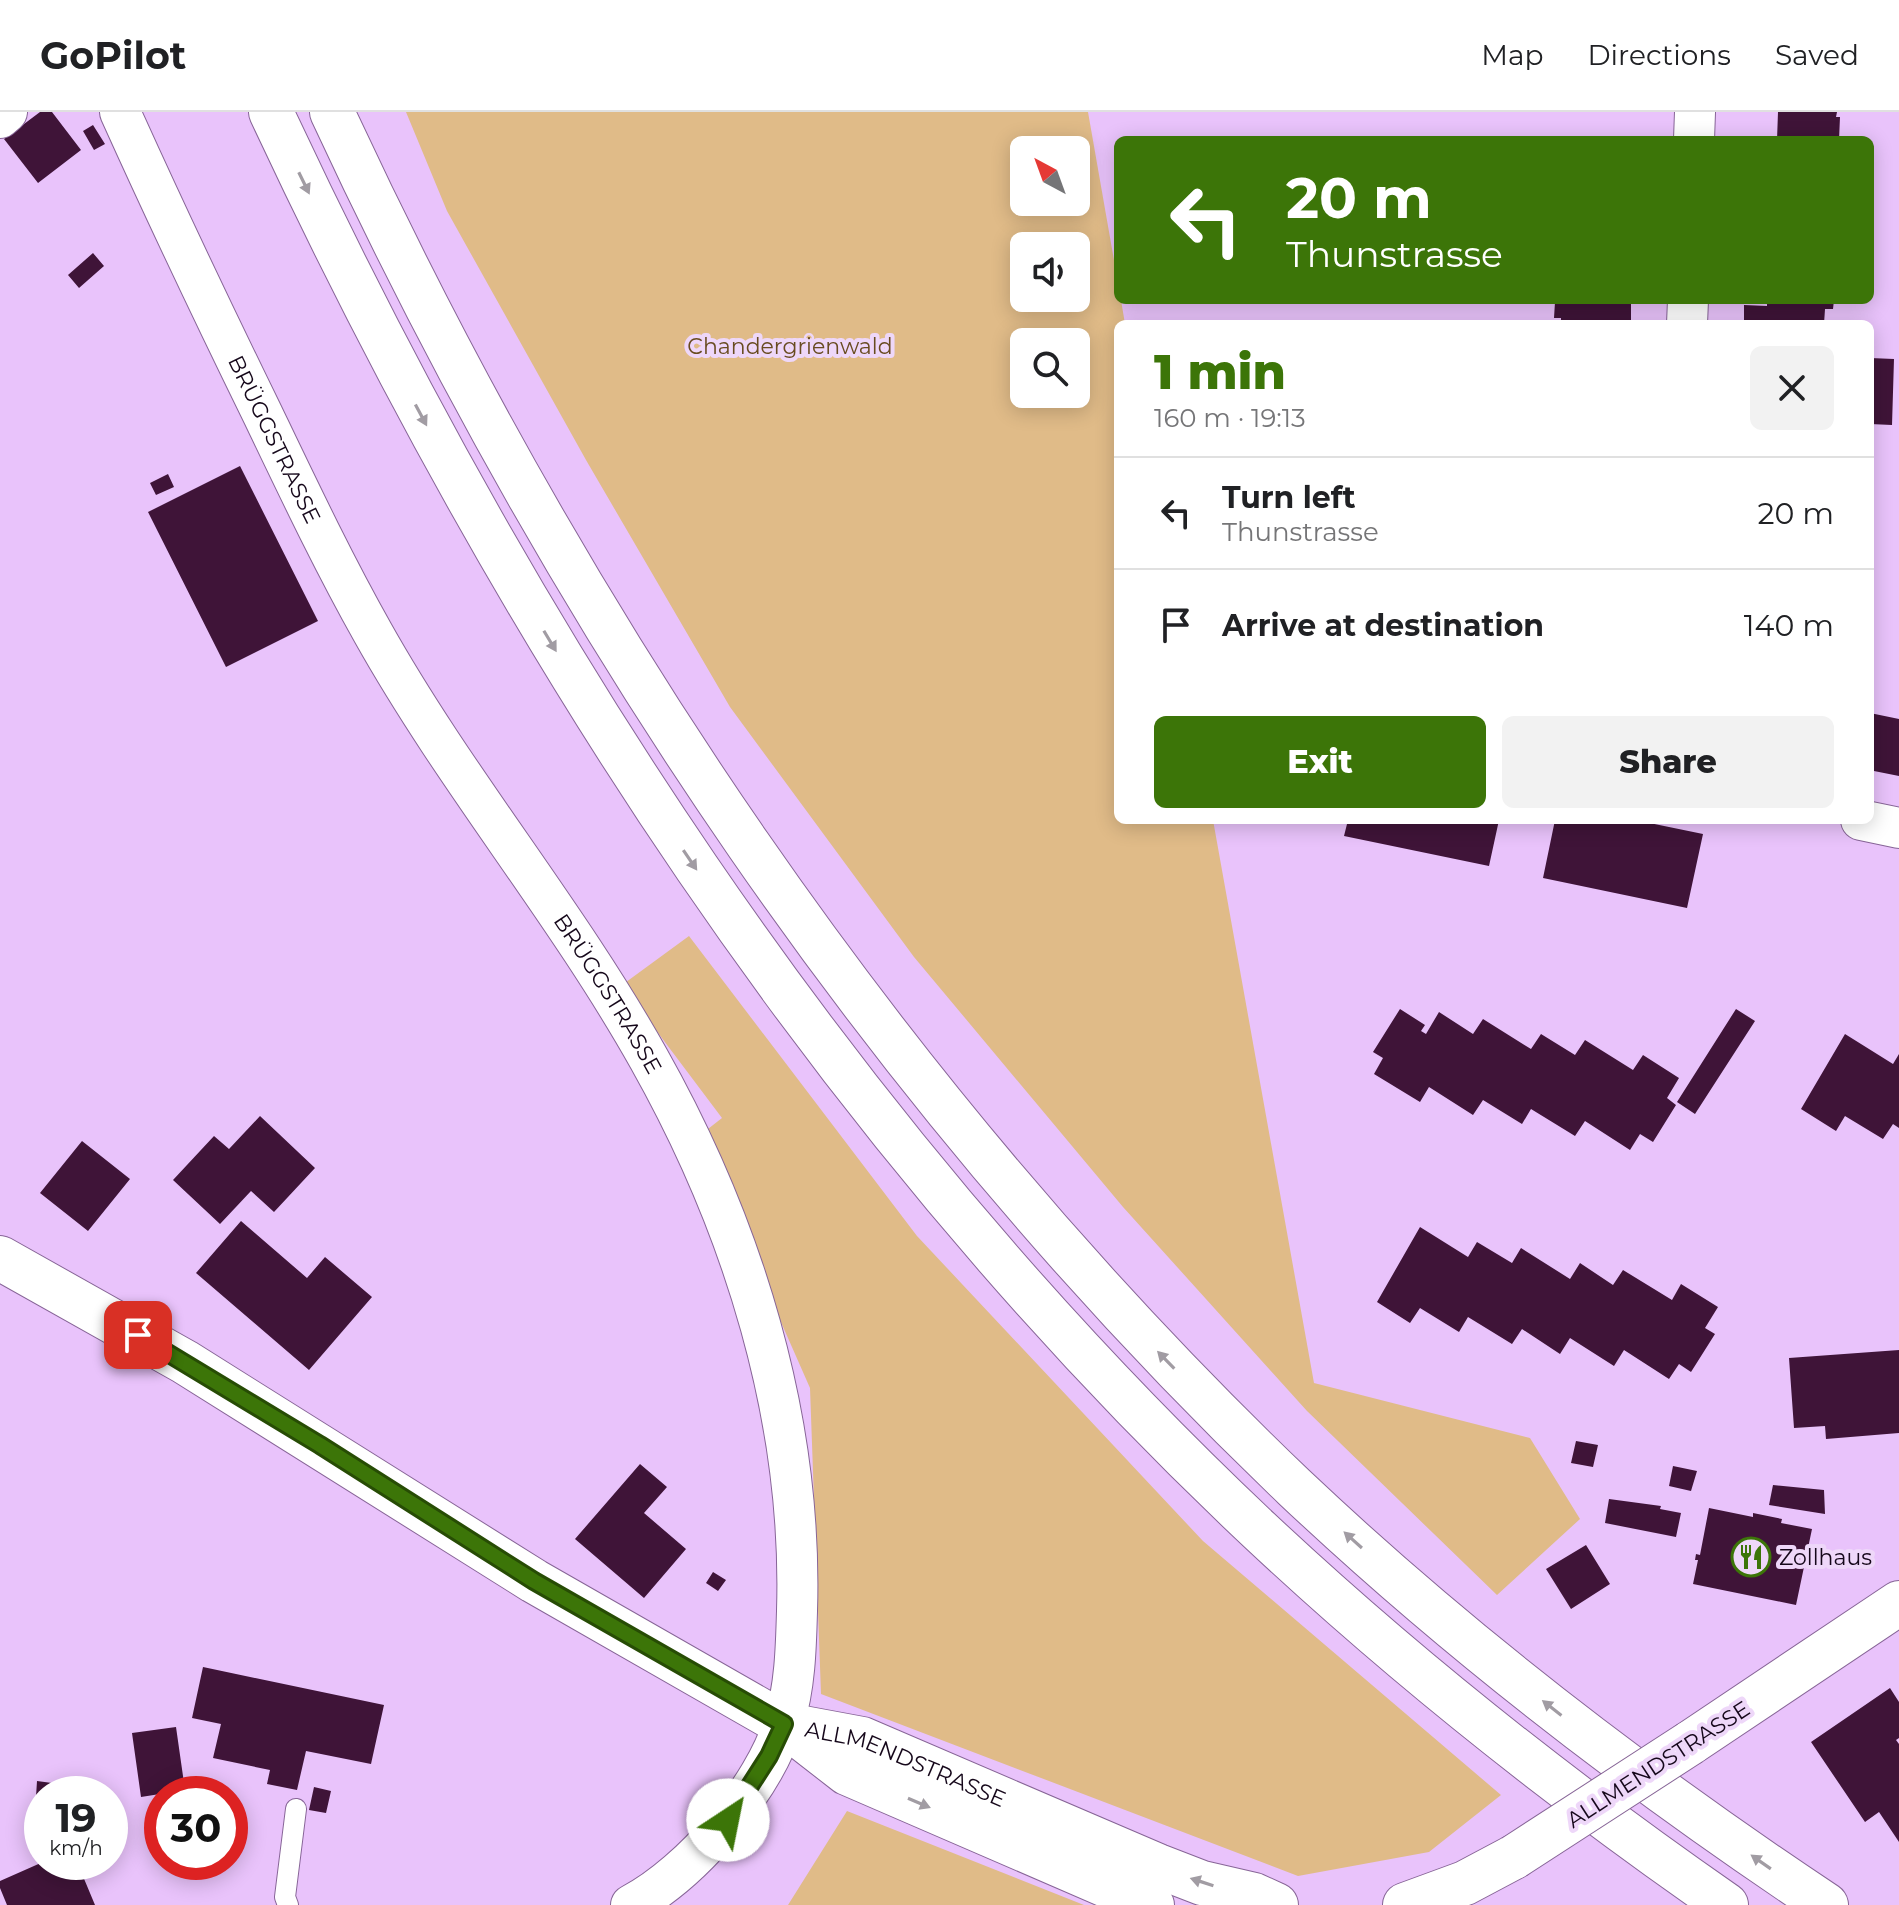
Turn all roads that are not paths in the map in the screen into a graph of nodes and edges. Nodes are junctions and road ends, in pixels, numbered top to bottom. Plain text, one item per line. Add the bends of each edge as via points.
1 (7, 112) edge
2 (120, 112) edge
3 (271, 112) edge
4 (332, 112) edge
5 (1695, 112) edge
6 (0, 118) edge
7 (1694, 136) edge
8 (1874, 823) edge
9 (1899, 828) edge
10 (0, 1258) edge
11 (1899, 1603) edge
12 (784, 1724) junction
13 (296, 1809) dead end
14 (1456, 1894) edge
15 (288, 1905) edge
16 (631, 1905) edge
17 (1152, 1905) edge
18 (1276, 1905) edge
19 (1405, 1905) edge
20 (1726, 1905) edge
21 (1826, 1905) edge

1 - 6 street
2 - 12 street, BRÜGGSTRASSE via 305,503 373,633 649,1058 726,1218 761,1322 792,1484 798,1546 797,1643
3 -> 20 main road via 435,441 576,685 750,946 903,1145 1078,1348 1260,1530 1494,1733
21 -> 4 main road via 1602,1747 1362,1549 1166,1359 981,1153 794,913 623,656 471,392
5 - 7 street
8 - 9 street
10 - 12 main road via 185,1362 534,1581
11 - 14 main road, ALLMENDSTRASSE, bridge
12 - 16 street, BRÜGGSTRASSE via 743,1799 712,1840 677,1874
12 -> 17 main road, ALLMENDSTRASSE via 847,1773
18 -> 12 main road, ALLMENDSTRASSE via 1158,1866 862,1739
13 - 15 lane
14 - 19 main road, ALLMENDSTRASSE

